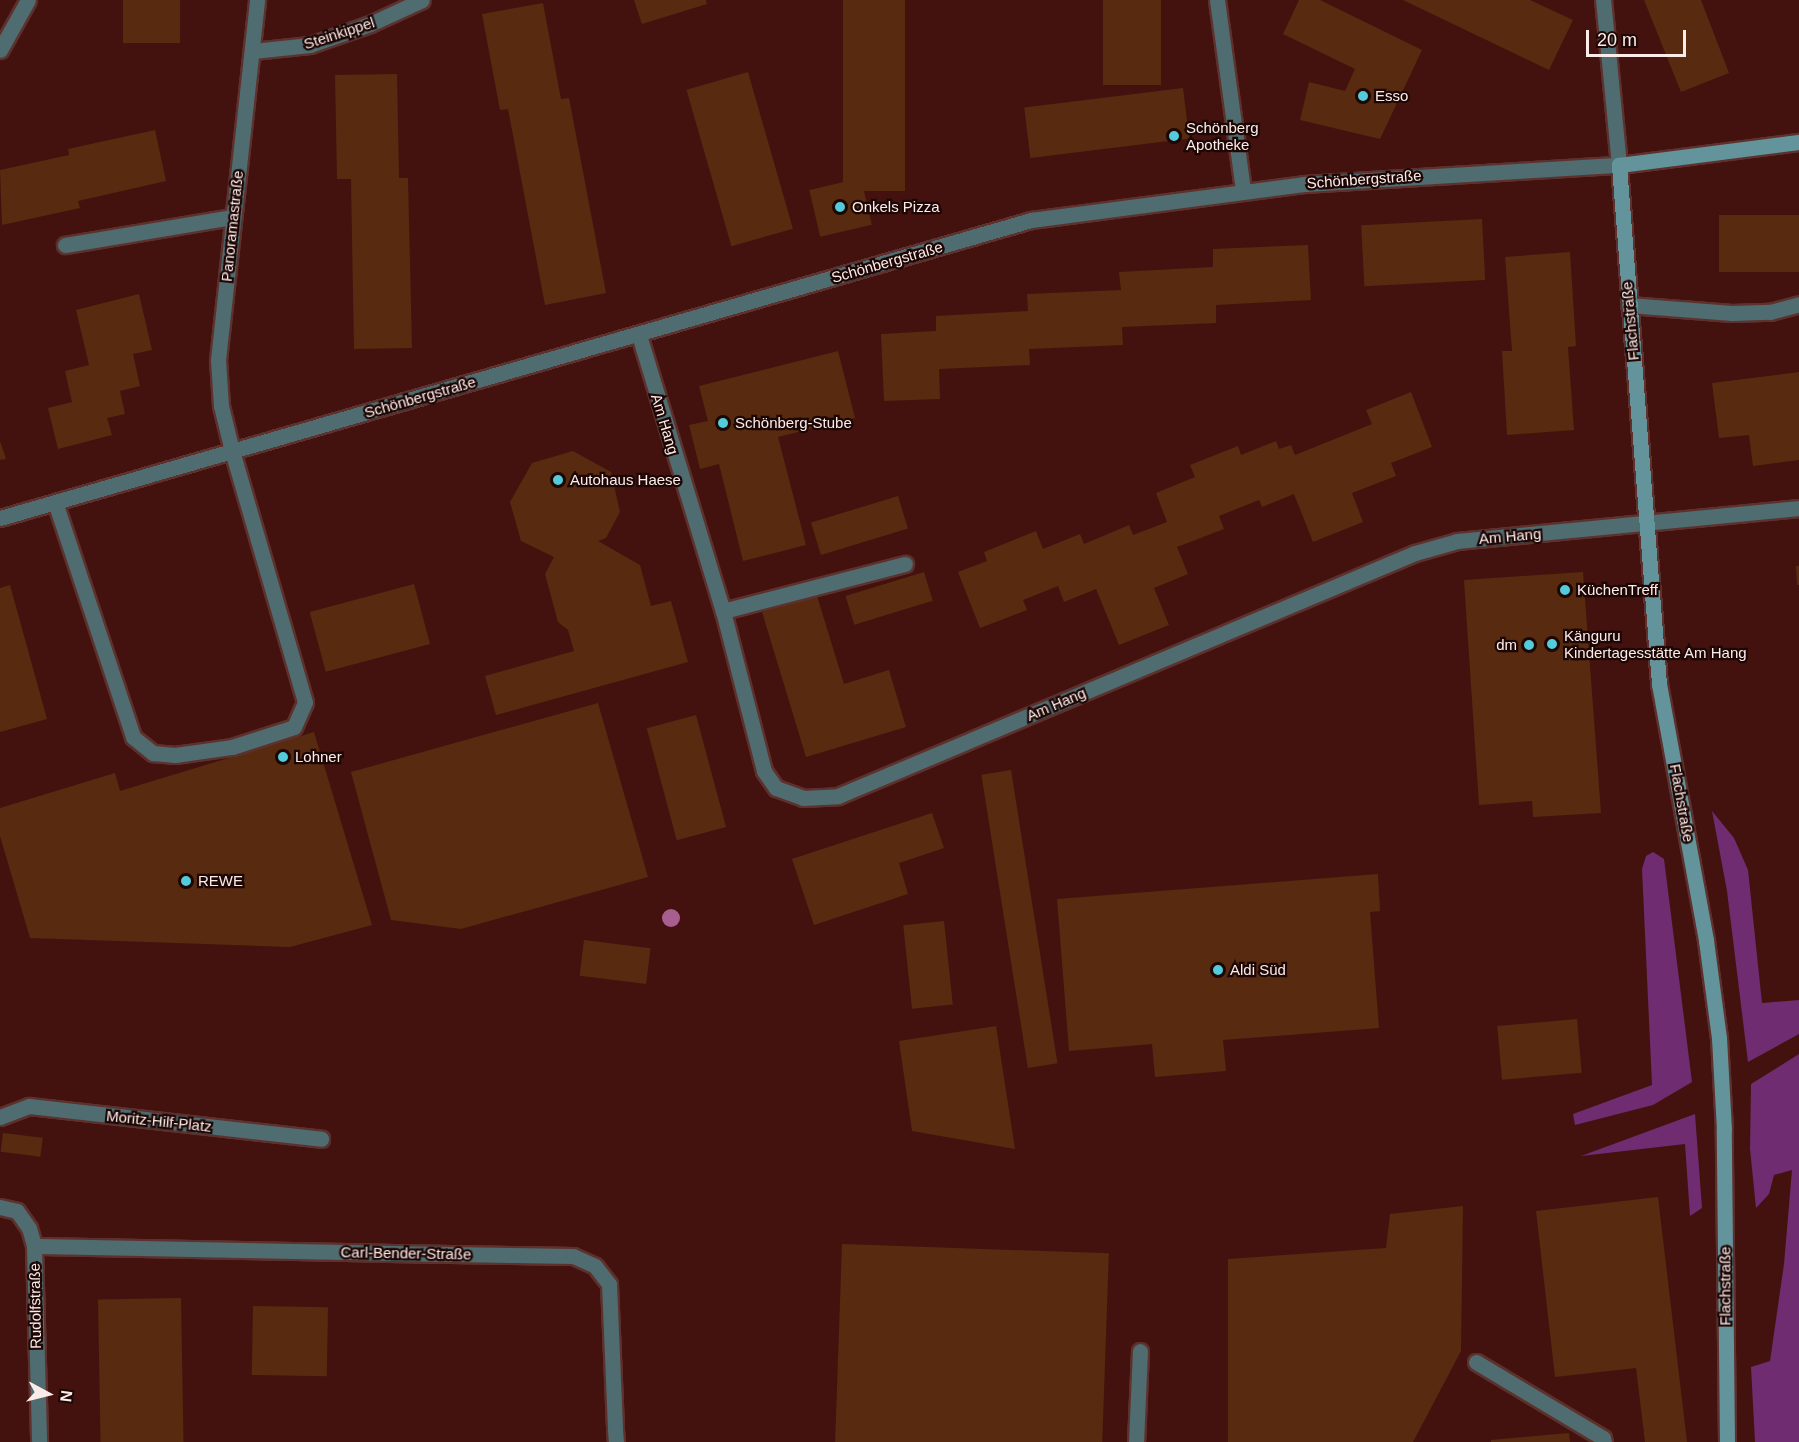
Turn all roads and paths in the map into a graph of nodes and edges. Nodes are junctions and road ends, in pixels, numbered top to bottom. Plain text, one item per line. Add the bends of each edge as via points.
1 (28, 0) edge
2 (257, 0) edge
3 (422, 0) edge
4 (1217, 0) edge
5 (1603, 0) edge
6 (0, 50) edge
7 (253, 51) junction
8 (1799, 142) edge
9 (1619, 165) junction
10 (1243, 190) junction
11 (233, 217) junction
12 (64, 245) dead end
13 (1799, 304) edge
14 (1629, 305) junction
15 (639, 335) junction
16 (232, 451) junction
17 (55, 502) junction
18 (1799, 508) edge
19 (0, 518) edge
20 (1644, 524) junction
21 (904, 564) dead end
22 (723, 611) junction
23 (0, 1117) edge
24 (321, 1139) dead end
25 (0, 1206) edge
26 (34, 1246) junction
27 (1140, 1351) dead end
28 (1476, 1362) dead end
29 (615, 1435) edge
30 (39, 1442) edge
31 (1136, 1442) edge
32 (1604, 1442) edge
33 (1727, 1442) edge

1 - 6 street
2 - 7 street, Panoramastraße
3 - 7 street, Steinkippel via 310,45
4 - 10 street
5 - 9 street
7 - 11 street, Panoramastraße
8 - 9 street, Schönbergstraße
9 - 10 street, Schönbergstraße via 1434,174
9 - 14 street, Flachstraße
10 - 15 street, Schönbergstraße via 1031,220
11 - 12 street
11 - 16 street, Panoramastraße via 218,360 221,406
13 - 14 street via 1770,312 1732,313
14 - 20 street, Flachstraße
15 - 16 street, Schönbergstraße
15 - 22 street, Am Hang
16 - 17 street, Schönbergstraße
16 - 17 street, Panoramastraße via 305,702 294,726 232,747 153,753 133,736
17 - 19 street, Schönbergstraße
18 - 20 street, Am Hang
20 - 22 street, Am Hang via 1457,541 1415,553 838,796 816,800 788,795 776,788 764,771
20 - 33 street, Flachstraße via 1659,684 1699,896 1719,1038 1724,1130
21 - 22 street
23 - 24 street, Moritz-Hilf-Platz via 28,1106
25 - 26 street, Rudolfstraße via 17,1211 29,1228
26 - 29 street, Carl-Bender-Straße via 573,1256 596,1266 609,1284
26 - 30 street, Rudolfstraße
27 - 31 street
28 - 32 street via 1603,1437

